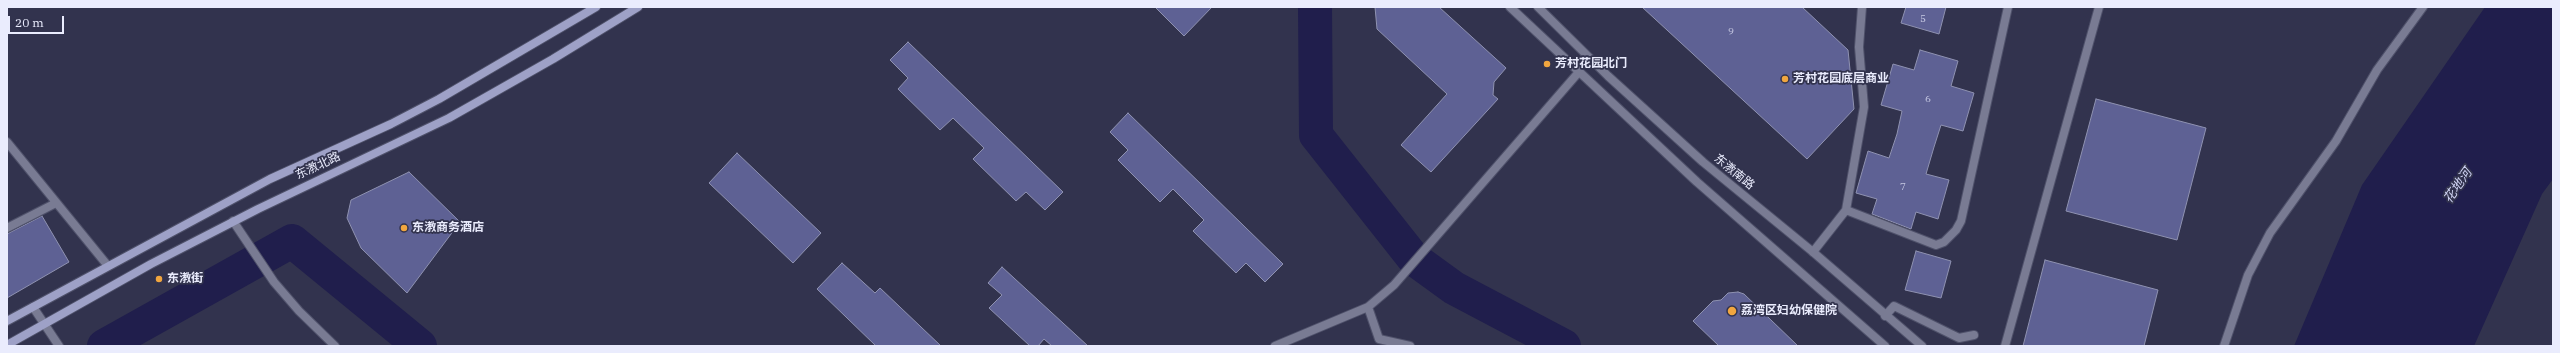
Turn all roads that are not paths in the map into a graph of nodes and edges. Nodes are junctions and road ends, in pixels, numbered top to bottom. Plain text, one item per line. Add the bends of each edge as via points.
1 (596, 7) edge
2 (638, 7) edge
3 (1510, 7) edge
4 (1538, 7) edge
5 (1862, 7) edge
6 (2008, 7) edge
7 (2099, 7) edge
8 (2423, 7) edge
9 (1578, 73) junction
10 (7, 142) edge
11 (56, 203) junction
12 (1846, 210) junction
13 (233, 221) junction
14 (7, 228) edge
15 (1813, 252) junction
16 (108, 266) junction
17 (33, 307) junction
18 (1368, 307) junction
19 (1885, 316) junction
20 (7, 321) edge
21 (44, 324) junction
22 (1974, 335) dead end
23 (7, 345) edge
24 (59, 346) edge
25 (335, 346) edge
26 (1275, 346) edge
27 (1410, 346) edge
28 (1886, 346) edge
29 (1922, 346) edge
30 (2005, 346) edge
31 (2224, 346) edge

1 - 16 main road, 东漖北路 via 439,99 391,124 270,179
2 - 13 main road, 东漖北路 via 449,118 328,173
3 - 9 street
4 - 15 street, 东漖南路 via 1608,76 1703,162
5 - 12 street via 1859,47 1864,107
6 - 12 street via 1961,221 1956,230 1944,242 1936,245
7 - 30 street
8 - 31 street via 2377,70 2336,141 2270,233 2248,275
9 - 18 street via 1394,285
9 - 28 street via 1697,182
10 - 11 street
11 - 14 street
11 - 16 street
12 - 15 street
13 - 21 main road, 东漖北路
13 - 25 street via 274,282
15 - 19 street, 东漖南路
16 - 17 main road, 东漖北路
17 - 20 main road, 东漖北路
17 - 21 street
18 - 26 street
18 - 27 street via 1379,339
19 - 22 street via 1894,306 1959,338
19 - 29 street, 东漖南路
21 - 23 main road, 东漖北路
21 - 24 street

